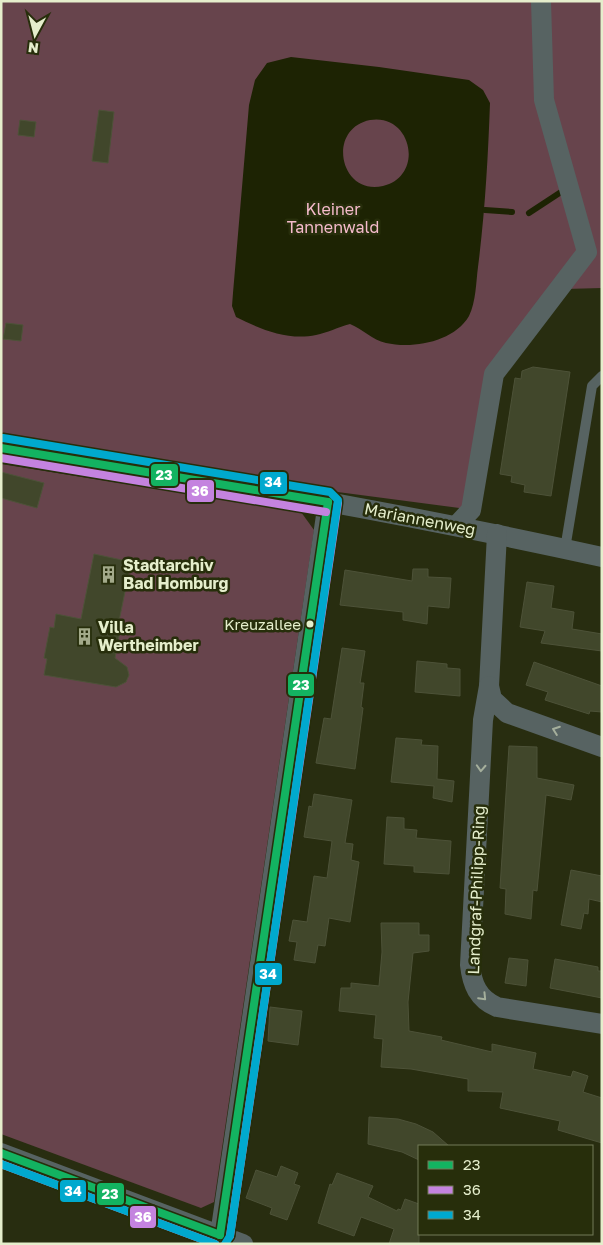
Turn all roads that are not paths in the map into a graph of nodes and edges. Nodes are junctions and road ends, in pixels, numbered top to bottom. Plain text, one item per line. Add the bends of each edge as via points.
1 (541, 1) edge
2 (602, 376) edge
3 (1, 448) edge
4 (328, 502) junction
5 (456, 526) junction
6 (497, 534) junction
7 (566, 549) junction
8 (602, 557) edge
9 (490, 686) junction
10 (602, 747) edge
11 (602, 1024) edge
12 (1, 1153) edge
13 (220, 1235) junction
14 (243, 1244) edge

1 - 5 street via 544,100 587,252 494,374 471,510
2 - 7 lane via 592,386
3 - 4 street, Mariannenweg
4 - 5 street, Mariannenweg
4 - 13 street
5 - 6 street, Mariannenweg
6 - 7 street, Mariannenweg
6 - 9 street, Landgraf-Philipp-Ring
7 - 8 street, Mariannenweg
10 -> 9 street, Landgraf-Philipp-Ring via 508,713 492,700
9 -> 11 street, Landgraf-Philipp-Ring via 483,720 470,965 472,983 484,999 496,1007
12 - 13 street
13 - 14 street

